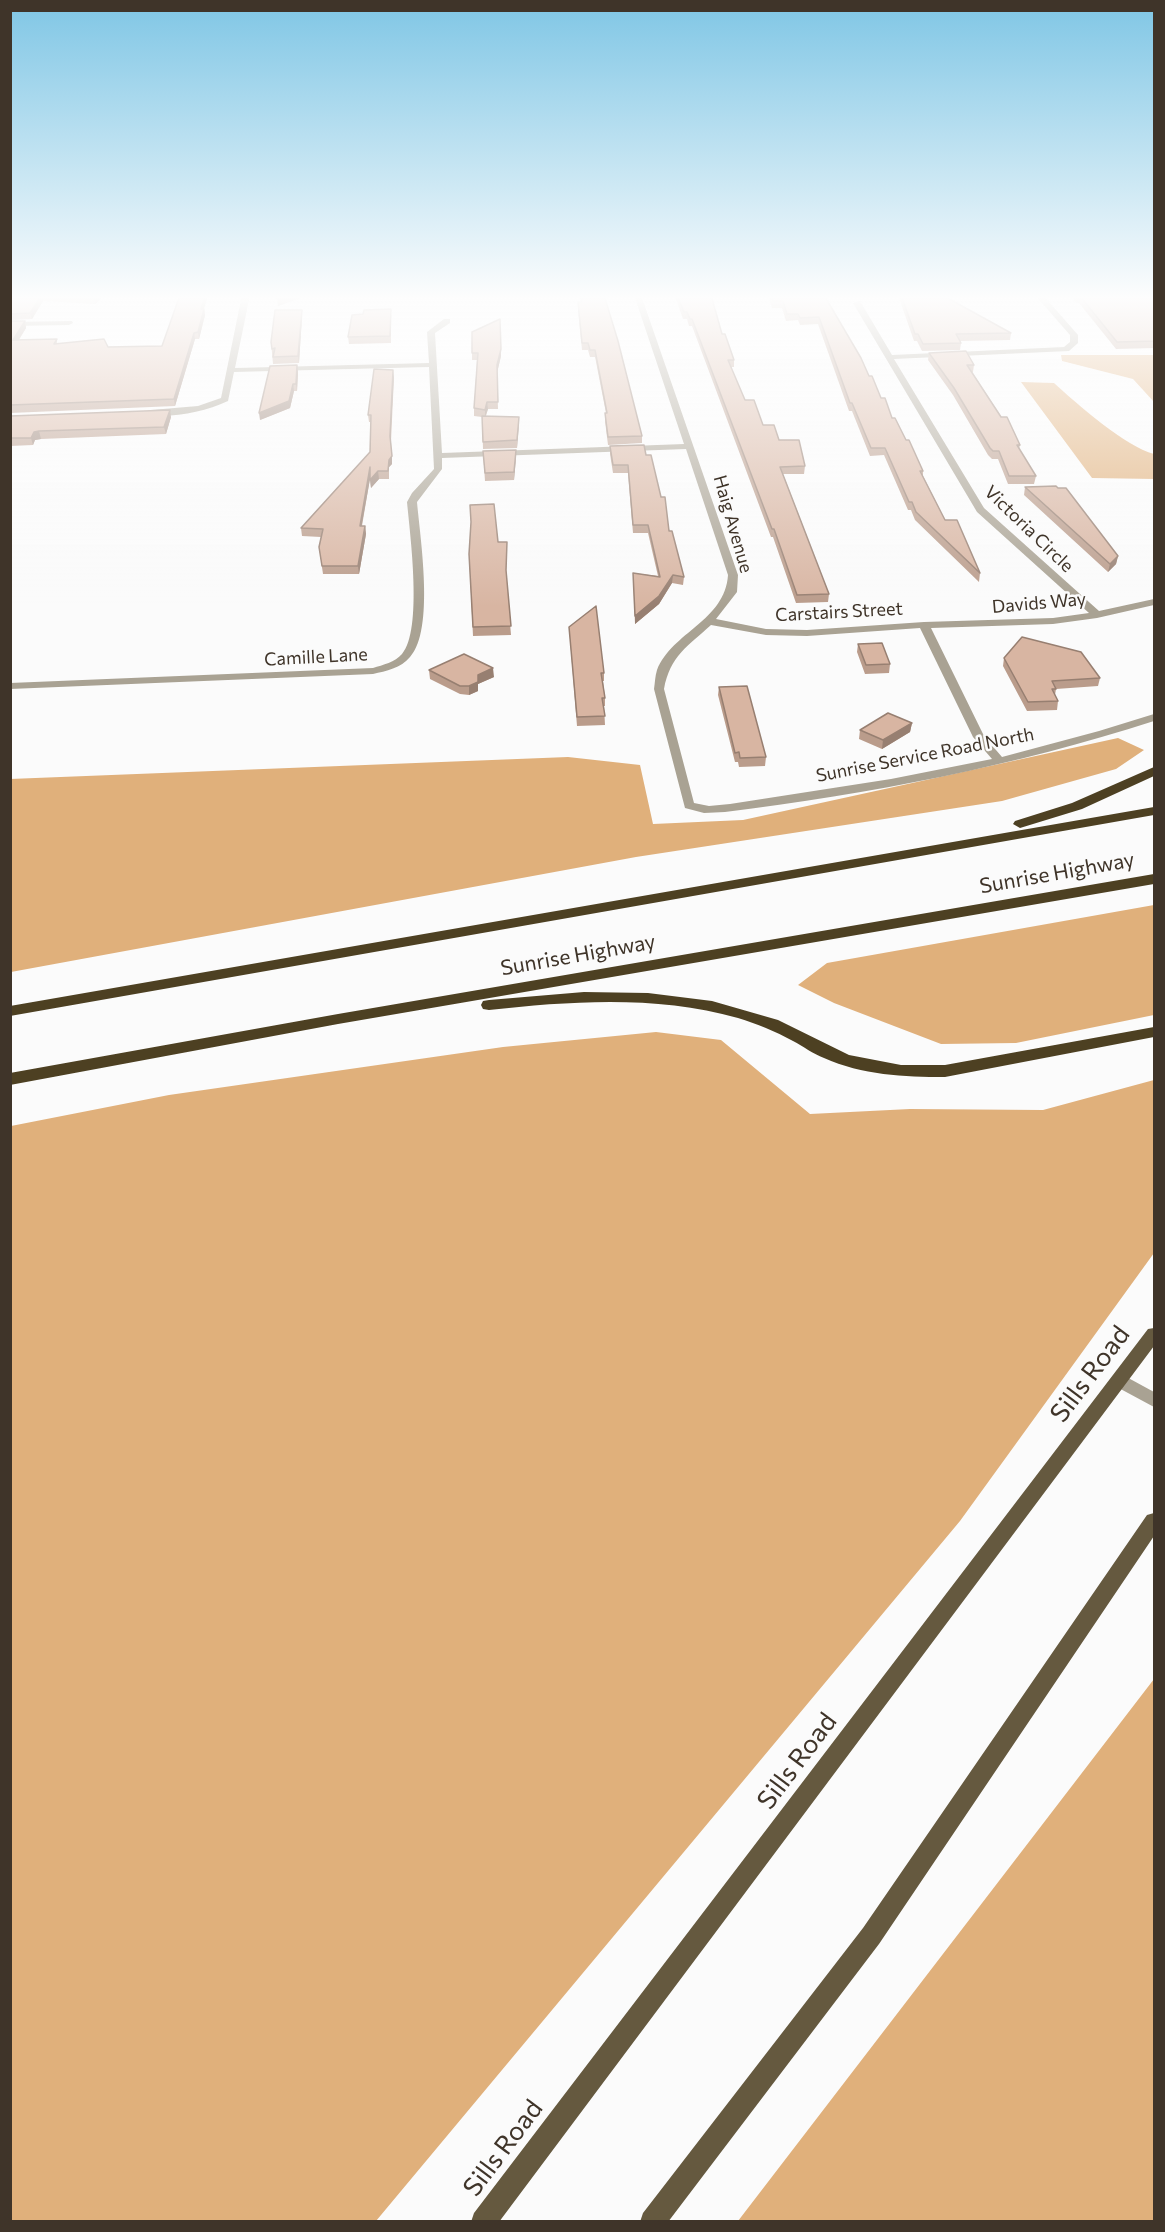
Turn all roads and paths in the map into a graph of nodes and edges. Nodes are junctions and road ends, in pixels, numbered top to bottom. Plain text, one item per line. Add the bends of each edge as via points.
1 (225, 399) edge
2 (435, 399) edge
3 (674, 399) edge
4 (915, 399) edge
5 (142, 414) edge
6 (690, 447) junction
7 (438, 456) junction
8 (1155, 602) edge
9 (1097, 615) junction
10 (708, 621) junction
11 (924, 625) junction
12 (10, 686) edge
13 (1155, 717) edge
14 (1000, 761) junction
15 (1155, 771) edge
16 (698, 809) joint
17 (1155, 811) edge
18 (952, 846) junction
19 (1155, 879) edge
20 (10, 1011) edge
21 (338, 1019) junction
22 (1155, 1032) edge
23 (10, 1079) edge
24 (1155, 1334) edge
25 (1121, 1381) junction
26 (1155, 1400) edge
27 (1155, 1521) edge
28 (483, 2222) edge
29 (652, 2222) edge

1 - 5 street via 194,411
2 - 7 street, Camille Lane
3 - 6 street, Haig Avenue
4 - 9 street, Victoria Circle via 980,510
6 - 7 street
6 - 10 street, Haig Avenue via 733,575 732,592
7 - 12 street, Camille Lane via 438,469 412,502 418,618 415,643 408,655 389,666 373,671
8 - 9 street, Davids Way
9 - 11 street, Davids Way via 1053,621
10 - 11 street, Carstairs Street via 766,632 807,633
10 - 16 street, Haig Avenue via 672,654 662,671 659,689 686,800
11 - 14 street, Carstairs Street via 979,737
13 - 14 street, Sunrise Service Road North
14 - 16 street, Sunrise Service Road North via 750,805
15 - 18 highway via 1077,806
17 - 18 highway, Sunrise Highway
18 - 20 highway, Sunrise Highway
19 - 21 highway, Sunrise Highway
21 - 22 highway via 572,998 693,1003 766,1022 852,1061 912,1072 945,1071
21 - 23 highway, Sunrise Highway
24 - 25 main road, Sills Road
25 - 26 street
25 - 28 main road, Sills Road
27 - 29 main road via 871,1936

